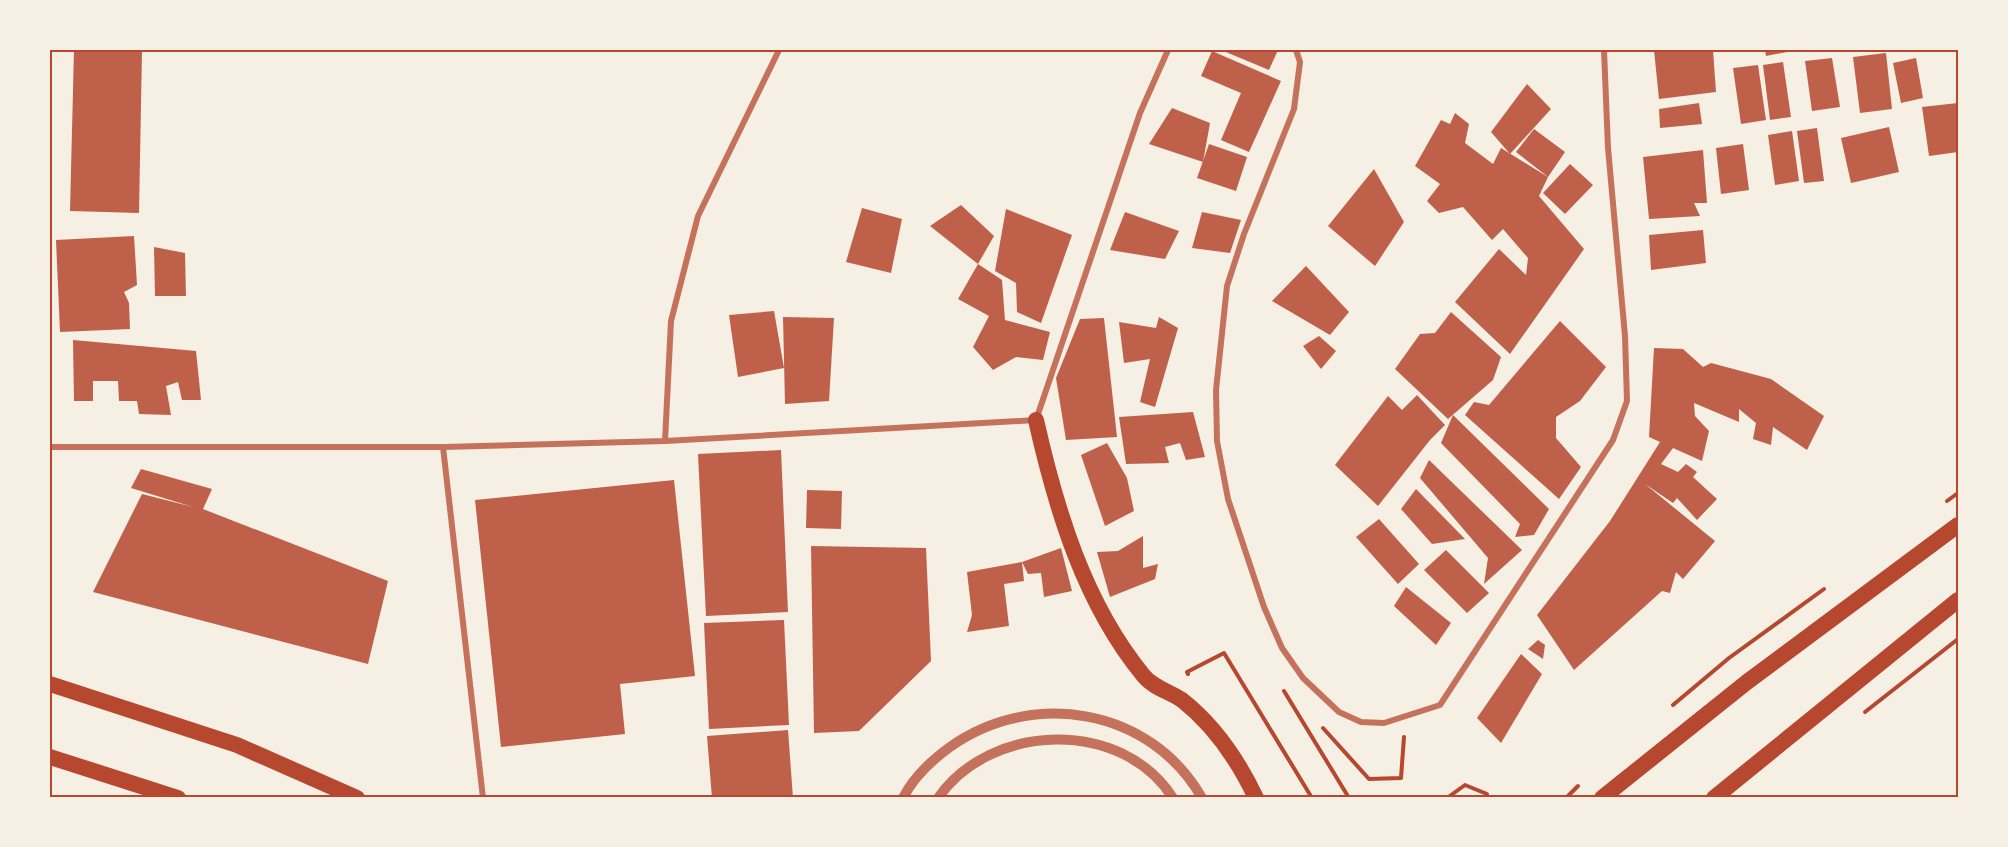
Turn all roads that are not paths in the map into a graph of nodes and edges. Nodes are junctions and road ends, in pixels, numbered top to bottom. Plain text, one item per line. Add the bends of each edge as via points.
1 (779, 50) edge
2 (1168, 50) edge
3 (1296, 50) edge
4 (1604, 50) edge
5 (1036, 420) junction
6 (665, 441) junction
7 (50, 447) edge
8 (443, 447) junction
9 (1959, 525) edge
10 (1959, 600) edge
11 (50, 684) edge
12 (50, 757) edge
13 (82, 767) junction
14 (143, 798) edge
15 (178, 798) edge
16 (357, 798) edge
17 (483, 798) edge
18 (903, 798) edge
19 (938, 798) edge
20 (1173, 798) edge
21 (1202, 798) edge
22 (1256, 798) edge
23 (1602, 798) edge
24 (1714, 798) edge

1 - 6 street via 698,216 671,321
2 - 5 street via 1140,113
3 - 4 street via 1300,62 1294,110 1227,286 1216,390 1217,441 1228,499 1282,648 1303,678 1339,712 1361,722 1384,723 1440,705 1612,440 1627,401
5 - 6 street
5 - 22 highway via 1051,488 1075,555 1106,618 1145,678 1181,700 1213,729 1239,764
6 - 8 street
7 - 8 street
8 - 17 street
9 - 23 highway via 1747,682
10 - 24 highway
11 - 16 highway via 237,745
12 - 13 highway
13 - 14 highway
13 - 15 highway
18 - 21 street via 936,757 970,733 1008,718 1049,712 1090,716 1130,730 1165,752
19 - 20 street via 948,783 987,754 1034,739 1082,740 1128,756 1166,786

